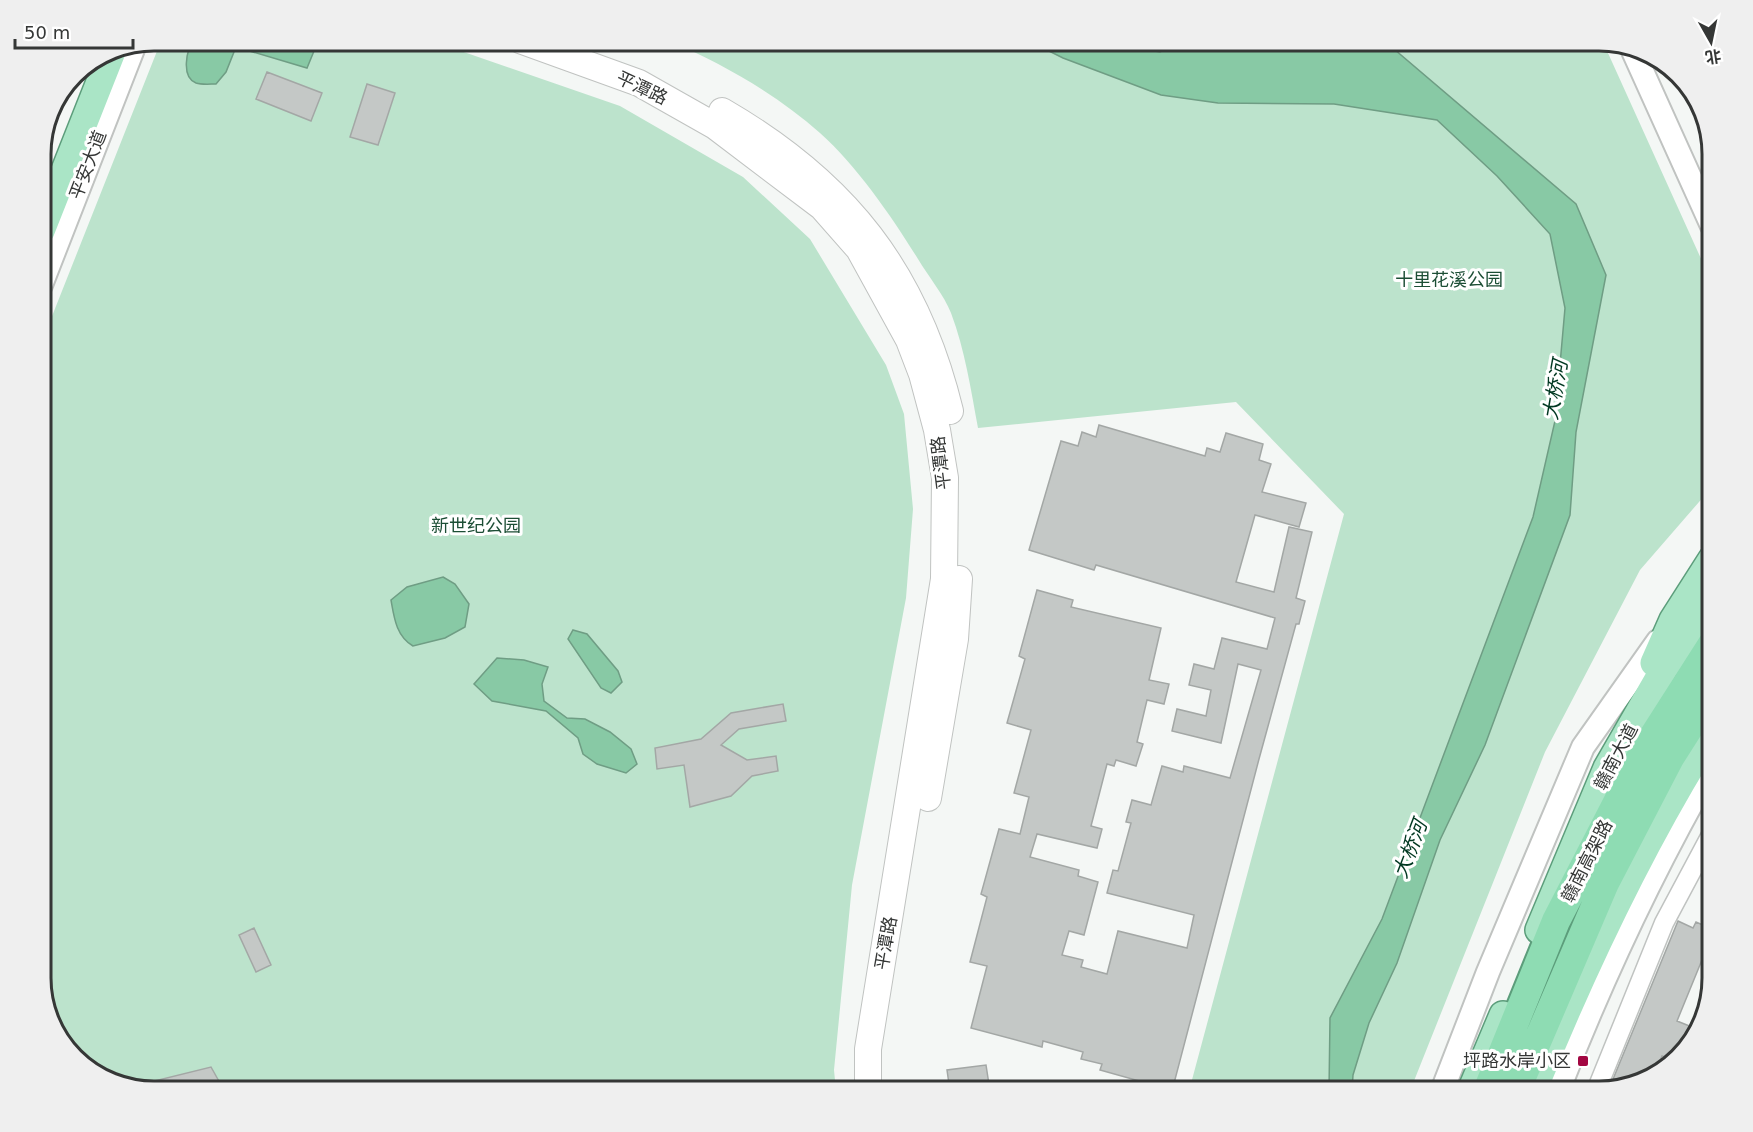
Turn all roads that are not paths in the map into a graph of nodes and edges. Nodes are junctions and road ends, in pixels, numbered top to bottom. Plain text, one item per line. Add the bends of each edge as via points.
1 (550, 51) edge
2 (599, 51) edge
3 (131, 54) edge
4 (1636, 58) edge
5 (108, 63) edge
6 (1702, 202) edge
7 (51, 206) edge
8 (51, 259) edge
9 (1702, 576) edge
10 (1702, 584) edge
11 (1702, 616) edge
12 (1673, 620) junction
13 (1702, 661) edge
14 (1702, 709) edge
15 (1702, 750) edge
16 (1702, 754) edge
17 (1607, 768) junction
18 (1702, 786) edge
19 (1671, 799) junction
20 (1702, 853) edge
21 (868, 1081) edge
22 (885, 1081) edge
23 (1446, 1081) edge
24 (1476, 1081) edge
25 (1491, 1081) edge
26 (1521, 1081) edge
27 (1537, 1081) edge
28 (1562, 1081) edge
29 (1600, 1081) edge

1 - 21 main road, 平潭路 via 639,83 716,126 822,207 859,249 909,340 922,374 945,478 944,579 868,1049
2 - 22 main road, 平潭路 via 651,71 725,113 785,152 836,195 874,239 916,315 939,367 961,474 955,639 885,1052
3 - 8 street, 平安大道
4 - 6 street
5 - 7 main road, 平安大道
9 - 12 main road
10 - 12 street
11 - 17 main road, 赣南大道 via 1664,669
12 - 17 main road
12 - 23 street via 1583,747
13 - 25 highway, 赣南高架路 via 1643,752 1556,921
14 - 26 highway, 赣南高架路 via 1670,759 1605,884
15 - 19 main road
16 - 19 main road
17 - 24 main road, 赣南大道
18 - 28 street via 1585,1022
19 - 27 main road via 1566,1010
20 - 29 street via 1664,923

